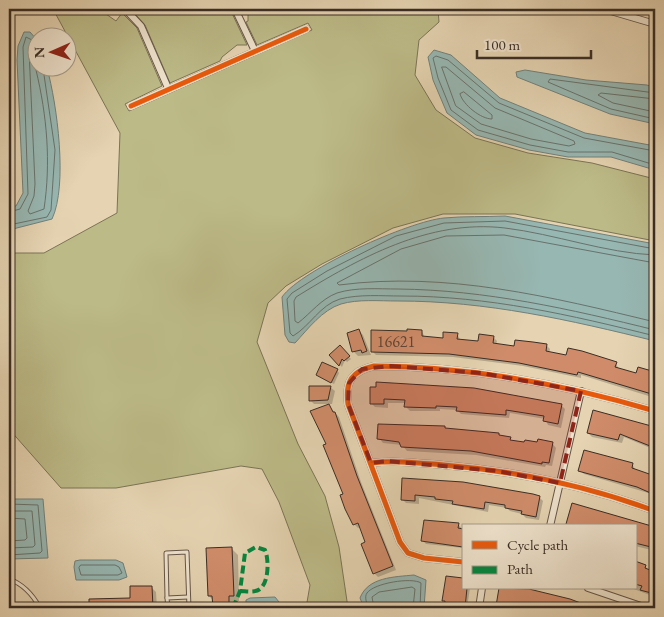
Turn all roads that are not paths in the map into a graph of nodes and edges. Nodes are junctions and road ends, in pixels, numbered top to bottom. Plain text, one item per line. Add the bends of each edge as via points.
1 (134, 9) edge
2 (235, 9) edge
3 (604, 9) edge
4 (126, 10) edge
5 (655, 24) edge
6 (306, 28) dead end
7 (254, 51) junction
8 (168, 88) junction
9 (131, 106) dead end
10 (581, 391) junction
11 (655, 411) edge
12 (371, 463) junction
13 (560, 483) junction
14 (655, 511) edge
15 (550, 524) edge
16 (462, 562) edge
17 (9, 579) edge
18 (482, 590) edge
19 (594, 590) edge
20 (189, 597) junction
21 (167, 598) junction
22 (40, 608) edge
23 (168, 608) edge
24 (189, 608) edge
25 (479, 608) edge
26 (647, 608) edge

1 - 4 street
2 - 7 street
3 - 5 street
4 - 8 street via 141,26
6 - 7 street
7 - 8 street
8 - 9 street
10 - 11 street
10 - 12 street via 481,373 391,366 362,369 354,375 346,391
10 - 13 street
12 - 13 street via 387,461 458,466
12 - 16 street via 400,542 408,553
13 - 14 street
13 - 15 street
17 - 22 lane via 34,597
18 - 25 street
19 - 26 street
20 - 21 lane
20 - 21 lane via 187,552 166,554
20 - 24 lane
21 - 23 lane

